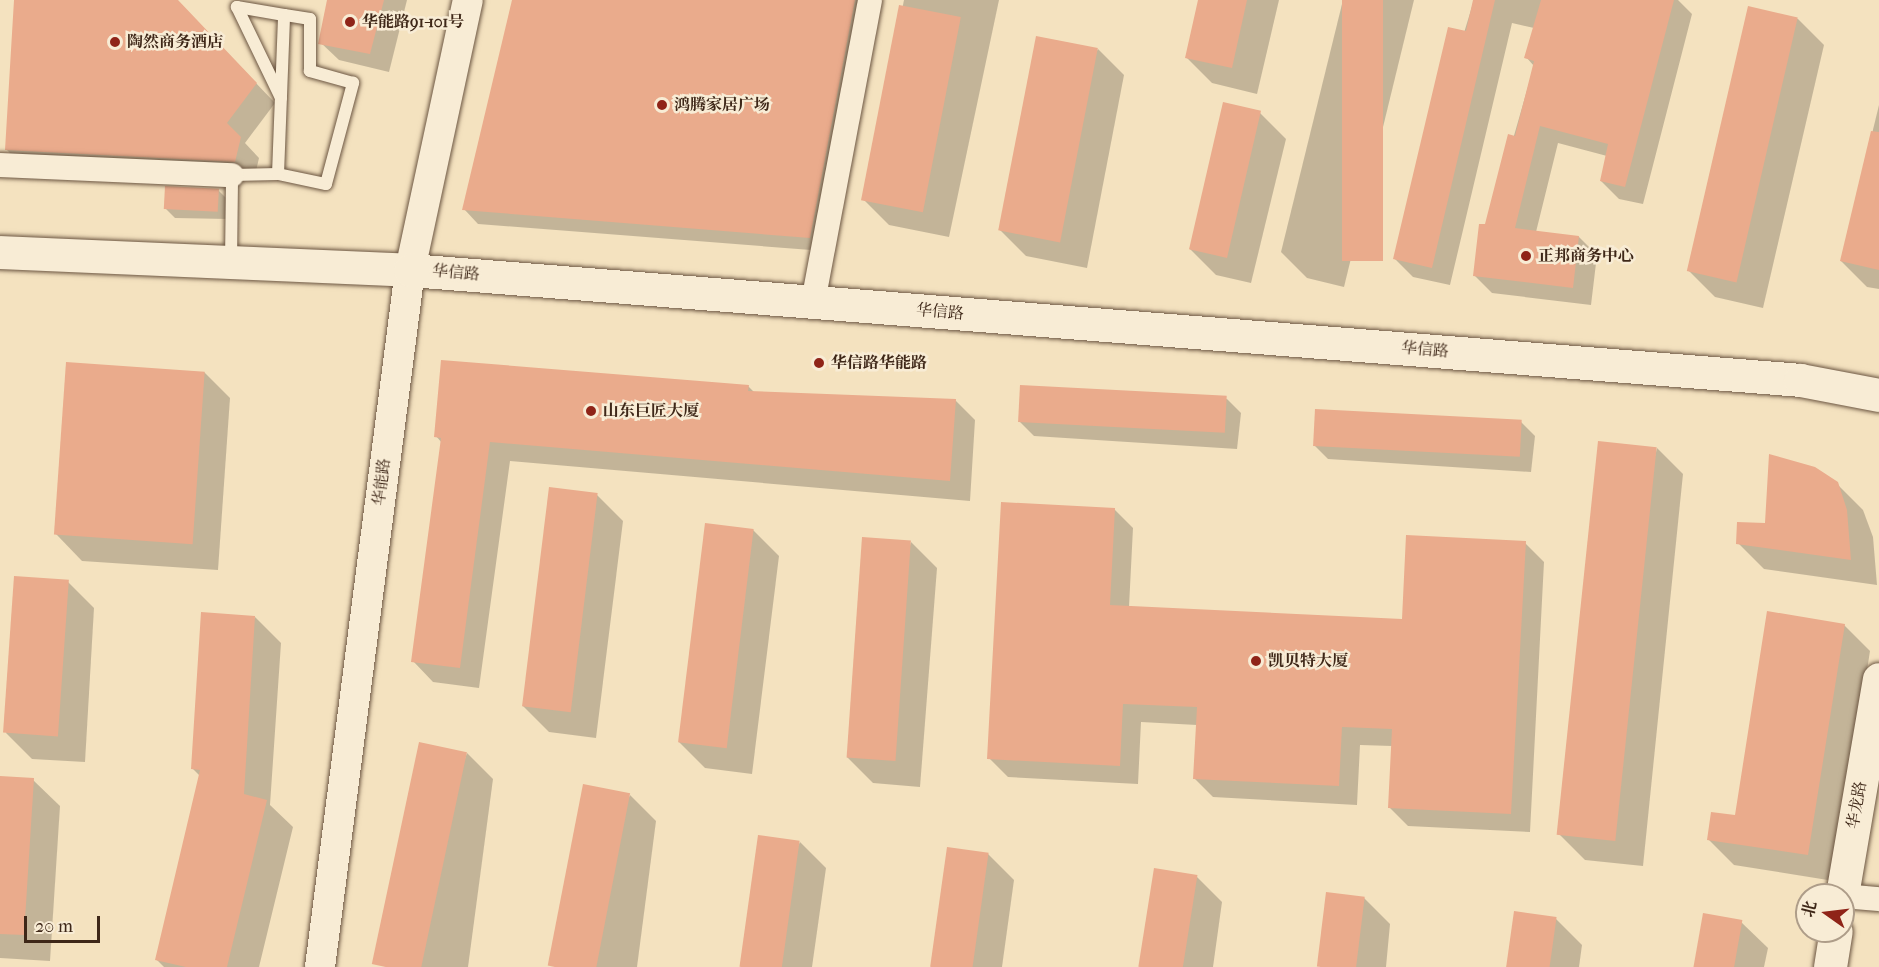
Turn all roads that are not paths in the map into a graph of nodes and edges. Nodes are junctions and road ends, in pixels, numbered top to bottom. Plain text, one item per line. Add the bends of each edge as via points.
1 (468, 0) edge
2 (870, 0) edge
3 (284, 15) junction
4 (281, 98) junction
5 (0, 165) edge
6 (278, 174) junction
7 (232, 175) junction
8 (0, 252) edge
9 (231, 262) junction
10 (410, 270) junction
11 (813, 302) junction
12 (1879, 395) edge
13 (1879, 679) edge
14 (1845, 883) edge
15 (1855, 896) edge
16 (1879, 899) edge
17 (1834, 943) edge
18 (320, 967) edge
19 (1830, 967) edge

1 - 10 street, 华能路
2 - 11 street
3 - 4 lane
3 - 4 lane via 237,7
3 - 6 lane via 310,20 310,71 353,83 326,184
4 - 6 lane
5 - 7 street
6 - 7 lane
7 - 9 lane
8 - 9 main road, 华信路
9 - 10 main road, 华信路
10 - 11 main road, 华信路
10 - 18 street, 华能路
11 - 12 main road, 华信路 via 1800,380
13 - 14 main road, 华龙路
15 - 16 street
17 - 19 main road

